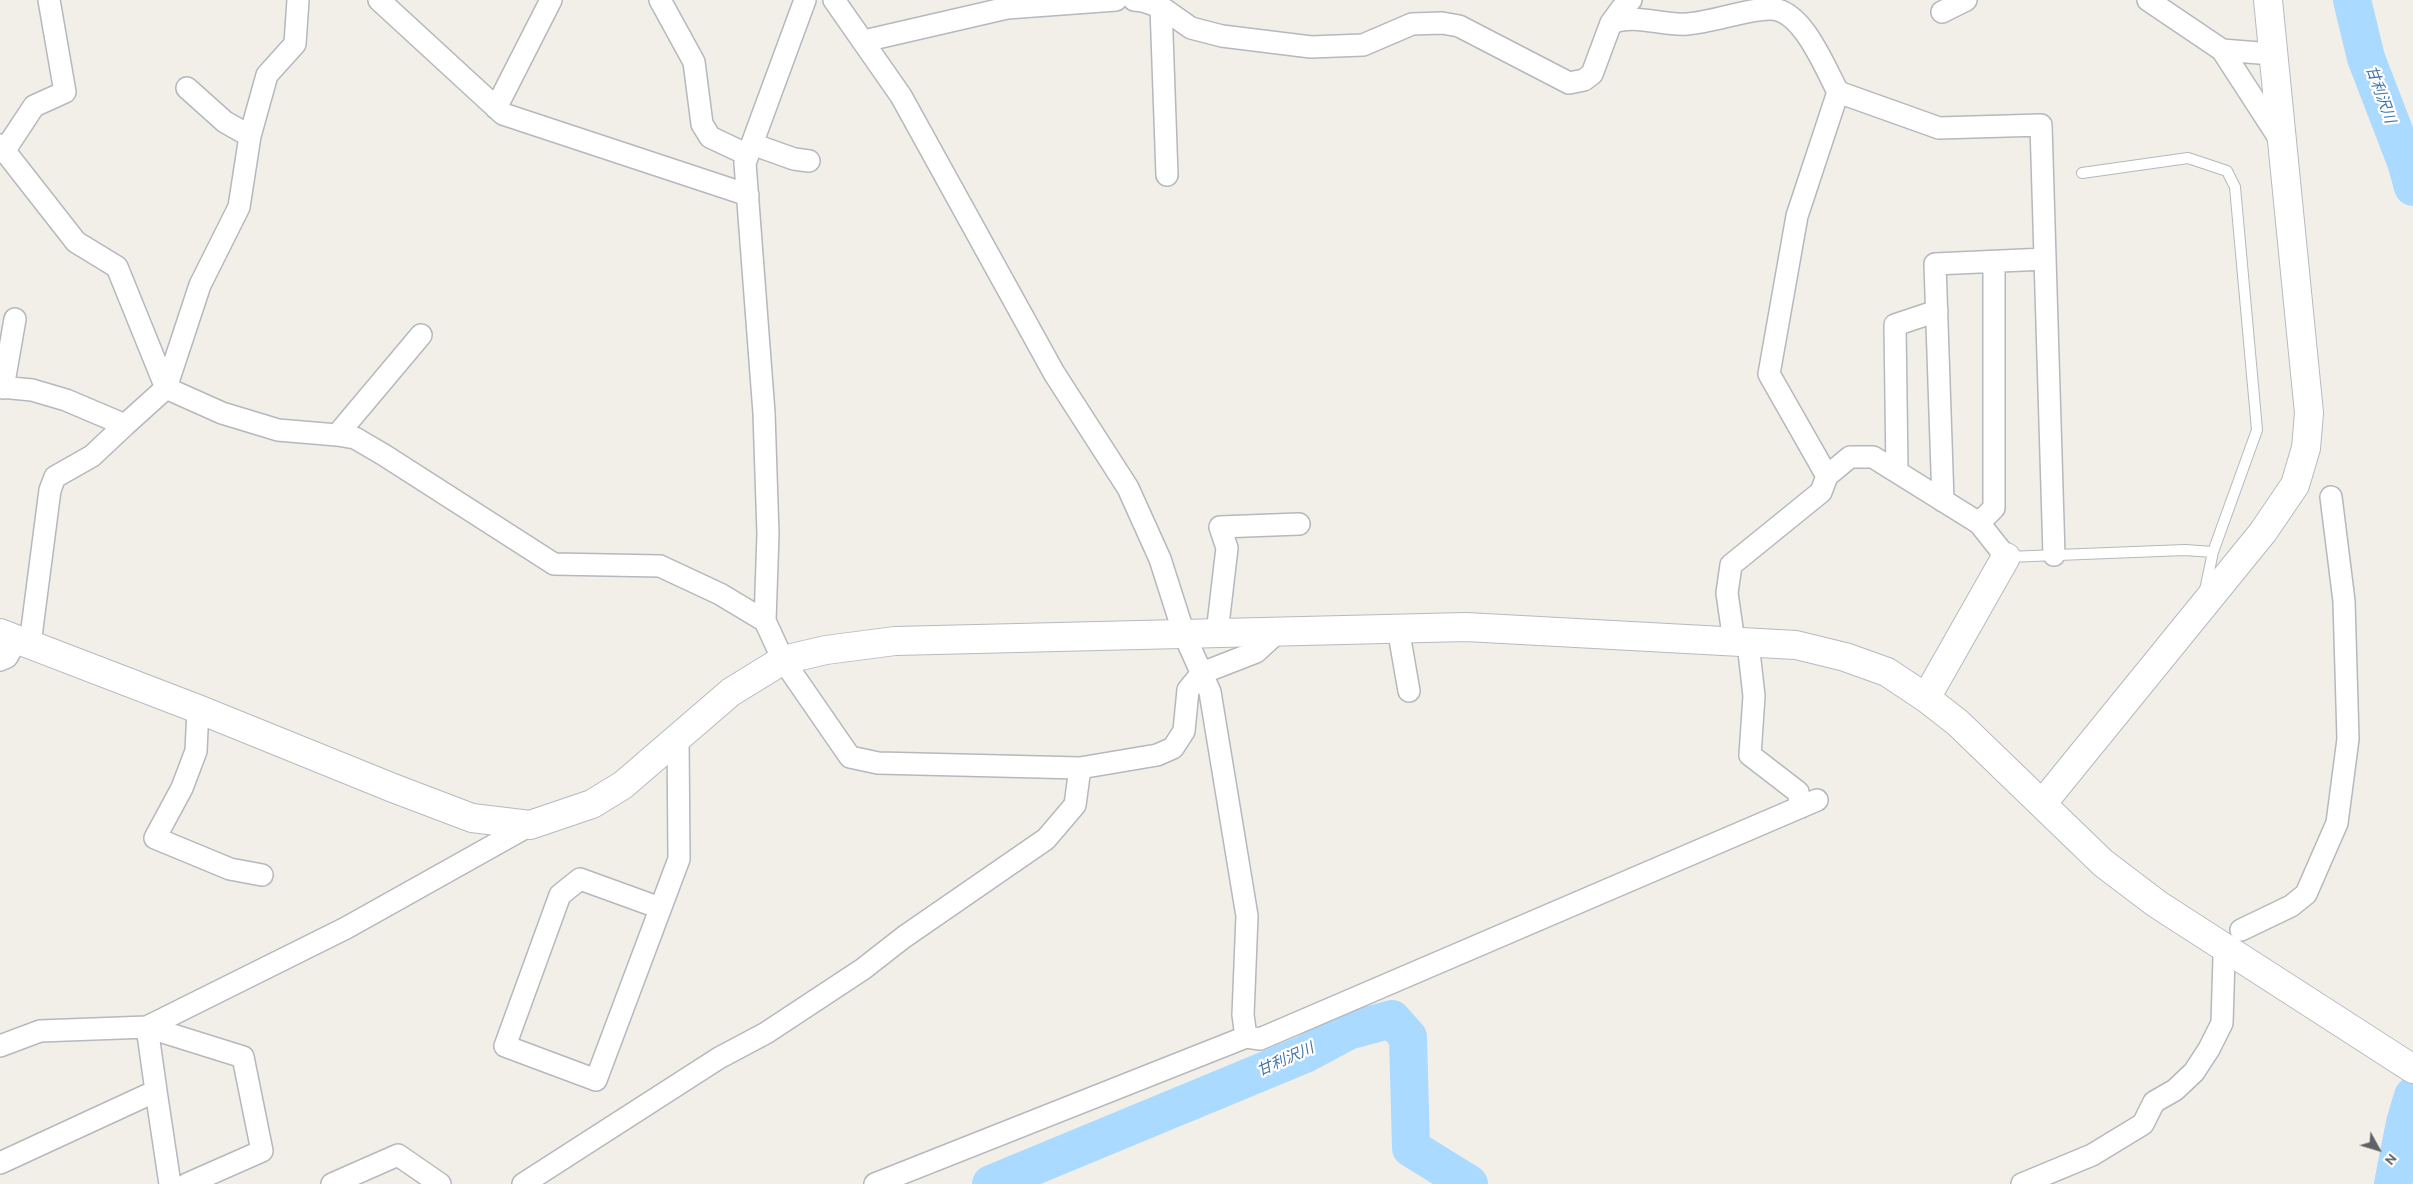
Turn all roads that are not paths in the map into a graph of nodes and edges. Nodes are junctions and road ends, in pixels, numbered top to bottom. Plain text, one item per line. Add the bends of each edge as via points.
1 (50, 0) edge
2 (298, 0) edge
3 (379, 0) edge
4 (551, 0) edge
5 (660, 0) edge
6 (805, 0) edge
7 (834, 0) edge
8 (1116, 0) edge
9 (1134, 0) edge
10 (1631, 0) edge
11 (1966, 0) edge
12 (2148, 0) edge
13 (2268, 0) edge
14 (1169, 8) edge
15 (1942, 12) dead end
16 (1611, 23) junction
17 (864, 41) junction
18 (2222, 50) junction
19 (2272, 54) junction
20 (187, 88) dead end
21 (1838, 92) junction
22 (496, 108) junction
23 (250, 136) junction
24 (2281, 141) junction
25 (2, 148) edge
26 (750, 150) junction
27 (809, 160) dead end
28 (2082, 173) dead end
29 (1167, 175) dead end
30 (748, 195) junction
31 (2045, 259) junction
32 (1994, 262) junction
33 (1937, 311) junction
34 (15, 319) dead end
35 (421, 335) dead end
36 (2, 387) edge
37 (166, 388) junction
38 (125, 425) junction
39 (337, 435) junction
40 (1896, 472) junction
41 (1828, 476) junction
42 (2332, 497) dead end
43 (1943, 500) junction
44 (1979, 523) junction
45 (1299, 524) dead end
46 (2213, 552) junction
47 (2054, 555) junction
48 (2006, 557) junction
49 (2201, 610) junction
50 (765, 621) junction
51 (1398, 628) junction
52 (1279, 631) junction
53 (1217, 633) junction
54 (1184, 634) junction
55 (16, 639) edge
56 (1741, 642) junction
57 (0, 660) edge
58 (783, 660) junction
59 (1202, 673) junction
60 (1409, 690) dead end
61 (1926, 698) junction
62 (198, 708) junction
63 (678, 737) junction
64 (1080, 768) junction
65 (2042, 804) junction
66 (530, 824) junction
67 (262, 875) dead end
68 (660, 908) junction
69 (2242, 930) dead end
70 (2224, 958) dead end
71 (147, 1027) junction
72 (1246, 1037) junction
73 (0, 1046) edge
74 (2413, 1069) edge
75 (156, 1091) junction
76 (0, 1163) edge
77 (170, 1184) edge
78 (187, 1184) edge
79 (332, 1184) edge
80 (440, 1184) edge
81 (523, 1184) edge
82 (875, 1184) edge
83 (2022, 1184) edge

1 - 25 street via 65,92 34,106
2 - 23 street via 295,44 267,75
3 - 22 street
4 - 22 street
5 - 26 street via 694,62 702,124 710,137
6 - 26 street
7 - 17 street
8 - 17 street via 1007,8
9 - 14 street
10 - 16 street
11 - 15 street
12 - 18 street
13 - 19 street
14 - 16 street via 1191,28 1222,36 1311,47 1363,45 1412,24 1459,26 1569,83 1584,80 1592,74
14 - 29 street
16 - 21 street via 1623,18 1685,24 1772,9 1792,17 1803,28
17 - 54 street via 901,96 1054,373 1128,488 1160,559
18 - 19 street
18 - 24 street
19 - 24 street
20 - 23 street via 225,122
21 - 31 street via 1939,128 2041,125
21 - 41 street via 1797,216 1769,374
22 - 30 street via 503,114
23 - 37 street via 239,207 200,284
24 - 49 street via 2309,413 2306,448 2295,485 2280,509
25 - 37 street via 76,242 117,267
26 - 27 street
26 - 30 street via 745,163
28 - 46 lane via 2188,158 2227,171 2235,187 2257,430
30 - 50 street via 764,432 768,534
31 - 32 street
31 - 47 street
32 - 33 street via 1935,264
32 - 44 street via 1994,508
33 - 40 street via 1895,325
33 - 43 street
34 - 36 street
35 - 39 street
36 - 38 street via 32,390 66,400
37 - 38 street
37 - 39 street via 222,413 278,430
38 - 55 street via 92,456 55,477
39 - 50 street via 354,438 384,455 554,564 660,566 720,594
40 - 41 street via 1873,457 1850,457
40 - 43 street
41 - 56 street via 1821,492 1732,565 1727,593
42 - 69 street via 2344,601 2348,739 2338,824 2306,894 2291,906
43 - 44 street
44 - 48 street
45 - 53 street via 1220,527 1227,548
46 - 47 lane via 2185,550
46 - 49 lane
47 - 48 lane
48 - 61 street
49 - 65 street
50 - 58 street
51 - 52 street
51 - 56 street via 1466,627
51 - 60 street
52 - 53 street
52 - 59 street via 1256,652
53 - 54 street
54 - 58 street via 895,641 826,650
54 - 59 street
55 - 57 street via 7,657
55 - 62 street
56 - 61 street via 1796,645 1845,657 1887,672
56 - 72 street via 1754,696 1750,755 1809,803 1260,1040
58 - 63 street via 731,692
58 - 64 street via 850,757 878,763
59 - 64 street via 1188,690 1184,731 1173,748 1157,755
59 - 72 street via 1210,692 1247,916 1243,1015
61 - 65 street via 1958,723
62 - 66 street via 472,818
62 - 67 street via 196,750 182,788 155,838 230,869
63 - 66 street via 623,785 592,804
63 - 68 street via 679,859
64 - 81 street via 1075,805 1046,839 766,1033 719,1058
65 - 74 street via 2103,862 2157,904
66 - 71 street via 346,928
68 - 68 street via 596,1080 505,1046 560,895 580,879
70 - 83 street via 2222,1023 2194,1072 2175,1090 2154,1102 2143,1124 2092,1156
71 - 73 street via 40,1031
71 - 75 street
71 - 78 street via 243,1058 262,1151
72 - 82 street
75 - 76 street
75 - 77 street
79 - 80 street via 398,1155

